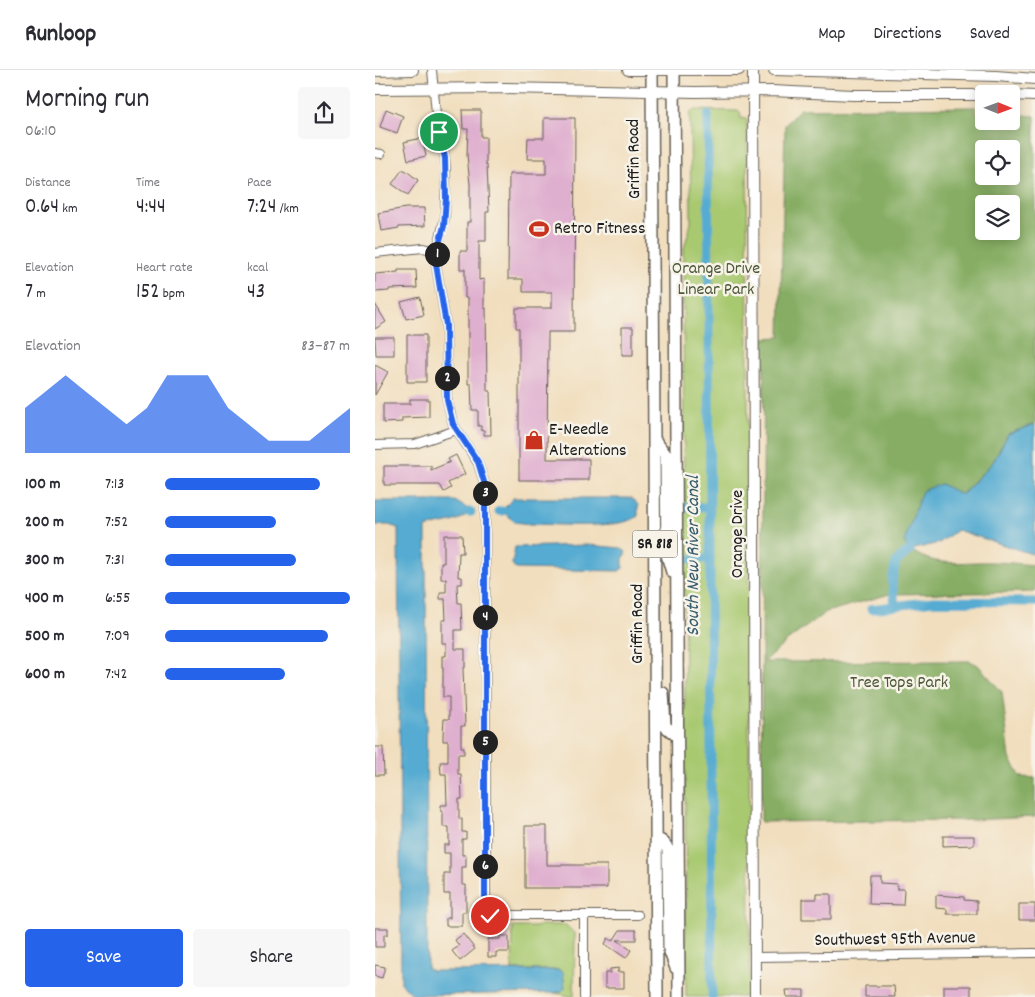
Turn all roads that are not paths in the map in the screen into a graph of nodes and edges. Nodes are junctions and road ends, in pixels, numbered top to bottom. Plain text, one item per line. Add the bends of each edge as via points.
1 (413, 70) edge
2 (432, 70) edge
3 (628, 70) edge
4 (652, 70) edge
5 (674, 70) edge
6 (739, 70) edge
7 (753, 70) edge
8 (774, 70) edge
9 (375, 71) edge
10 (1035, 79) edge
11 (434, 88) junction
12 (375, 89) edge
13 (652, 90) junction
14 (674, 91) junction
15 (754, 91) junction
16 (975, 95) edge
17 (1020, 95) edge
18 (1035, 96) edge
19 (437, 251) junction
20 (375, 253) edge
21 (456, 430) junction
22 (654, 439) junction
23 (375, 445) edge
24 (676, 583) junction
25 (656, 607) junction
26 (677, 736) junction
27 (657, 839) junction
28 (584, 915) junction
29 (638, 915) dead end
30 (1035, 954) edge
31 (755, 957) junction
32 (679, 974) junction
33 (583, 997) edge
34 (657, 997) edge
35 (679, 997) edge
36 (755, 997) edge

1 - 9 main road
2 - 11 street
3 - 4 main road
4 - 5 main road
4 - 13 main road, Griffin Road / SR 818
5 - 6 main road
5 - 14 main road, SR 818
7 - 15 main road, Orange Drive
8 - 10 main road
11 - 12 main road
11 - 13 main road
11 - 19 street via 446,168 445,216
13 - 14 main road
13 - 22 main road, Griffin Road / SR 818
14 - 15 main road
14 - 24 main road, SR 818
15 - 16 main road
15 - 31 main road, Orange Drive
17 - 18 main road
19 - 20 street via 423,248
19 - 21 street via 446,325 447,400
21 - 23 street via 415,444
21 - 28 street via 478,462 485,485 485,904 490,916
22 - 24 main road via 666,455 667,555
22 - 25 main road, Griffin Road / SR 818
24 - 26 main road, SR 818
25 - 26 main road via 661,628 665,726
25 - 27 main road, Griffin Road / SR 818
26 - 32 main road, SR 818
27 - 32 main road via 668,850 669,949
27 - 34 main road, Griffin Road / SR 818
28 - 29 street
28 - 33 street
30 - 31 street, Southwest 95th Avenue
31 - 36 main road, Orange Drive
32 - 35 main road, SR 818

